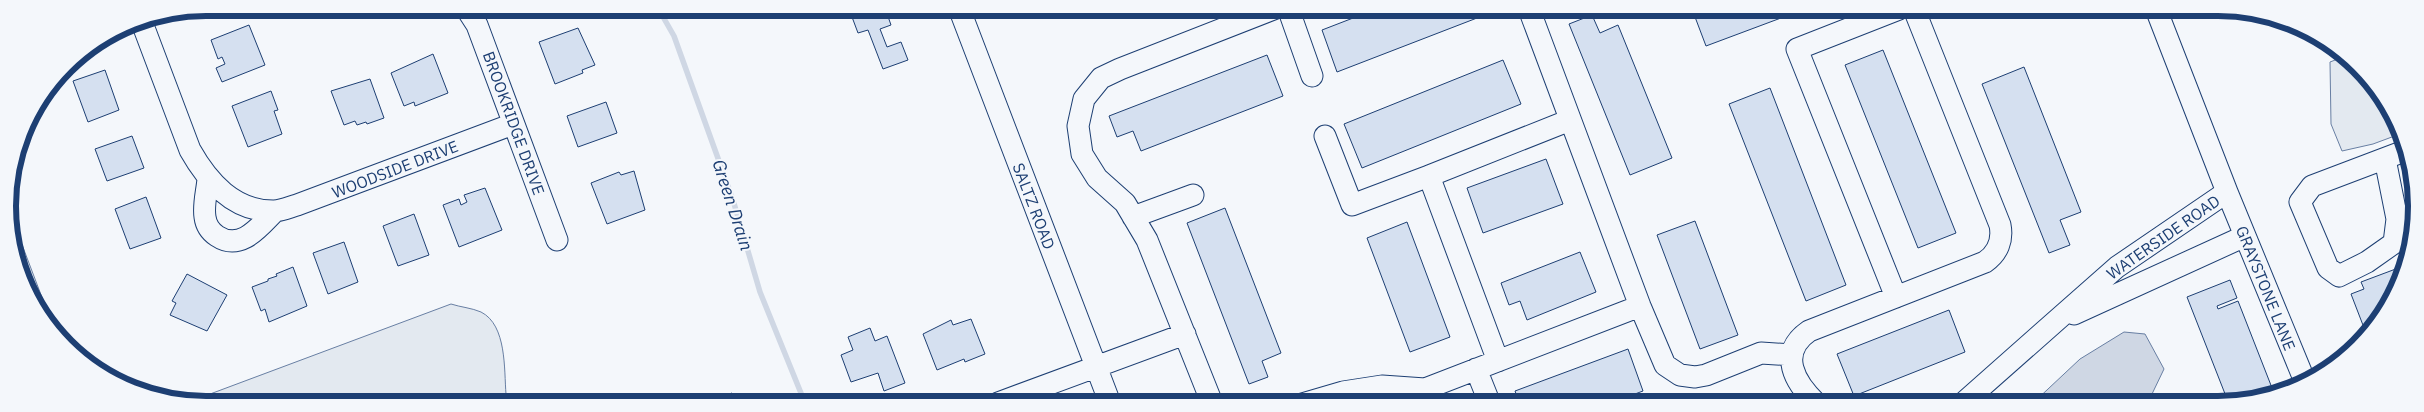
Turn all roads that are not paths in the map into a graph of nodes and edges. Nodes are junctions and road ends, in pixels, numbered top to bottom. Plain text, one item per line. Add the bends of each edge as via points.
1 (471, 16) edge
2 (962, 16) edge
3 (1256, 16) edge
4 (1291, 16) edge
5 (1532, 16) edge
6 (1881, 16) edge
7 (1917, 16) edge
8 (2159, 16) edge
9 (143, 27) edge
10 (1312, 76) dead end
11 (1570, 120) junction
12 (513, 124) junction
13 (1325, 136) dead end
14 (2400, 153) edge
15 (2385, 158) junction
16 (1429, 176) junction
17 (208, 179) junction
18 (2227, 192) junction
19 (1193, 195) dead end
20 (275, 211) junction
21 (1133, 217) junction
22 (2245, 236) junction
23 (557, 240) dead end
24 (1896, 297) junction
25 (1640, 306) junction
26 (2056, 322) junction
27 (1185, 334) junction
28 (1792, 354) junction
29 (1498, 361) junction
30 (1096, 366) junction
31 (1476, 370) junction
32 (2303, 376) edge
33 (1017, 396) edge
34 (1107, 396) edge
35 (1209, 396) edge
36 (1329, 396) edge
37 (1487, 396) edge
38 (1810, 396) edge
39 (1971, 396) edge

1 - 12 street, BROOKRIDGE DRIVE
2 - 30 street, SALTZ ROAD
3 - 21 street via 1101,78 1084,99 1078,126 1082,154 1097,178 1125,203
4 - 10 street
5 - 11 street
6 - 24 street via 1797,49
7 - 24 street via 2001,233 1998,248 1985,262
8 - 18 street, GRAYSTONE LANE
9 - 17 street, WOODSIDE DRIVE via 190,150
11 - 16 street
11 - 25 street
12 - 20 street, WOODSIDE DRIVE
12 - 23 street, BROOKRIDGE DRIVE
13 - 16 street via 1352,205
14 - 15 street
15 - 15 street via 2312,186 2300,202 2328,268 2339,276 2394,243 2397,219
16 - 29 street
17 - 20 street, WOODSIDE DRIVE via 233,200
17 - 20 street, WOODSIDE DRIVE via 205,218 219,238 237,241 248,237
18 - 22 street, GRAYSTONE LANE
18 - 26 street, WATERSIDE ROAD via 2117,267
19 - 21 street
21 - 27 street via 1147,240
22 - 26 street, WATERSIDE ROAD
22 - 32 street, GRAYSTONE LANE
24 - 28 street via 1809,331 1796,340
25 - 28 street via 1661,358 1669,369 1680,375 1706,375 1761,353
25 - 29 street
26 - 39 street, WATERSIDE ROAD
27 - 30 street
27 - 35 street
28 - 38 street via 1794,373
29 - 31 street
30 - 33 street
30 - 34 street, SALTZ ROAD
31 - 36 street via 1425,390 1382,386
31 - 37 street

